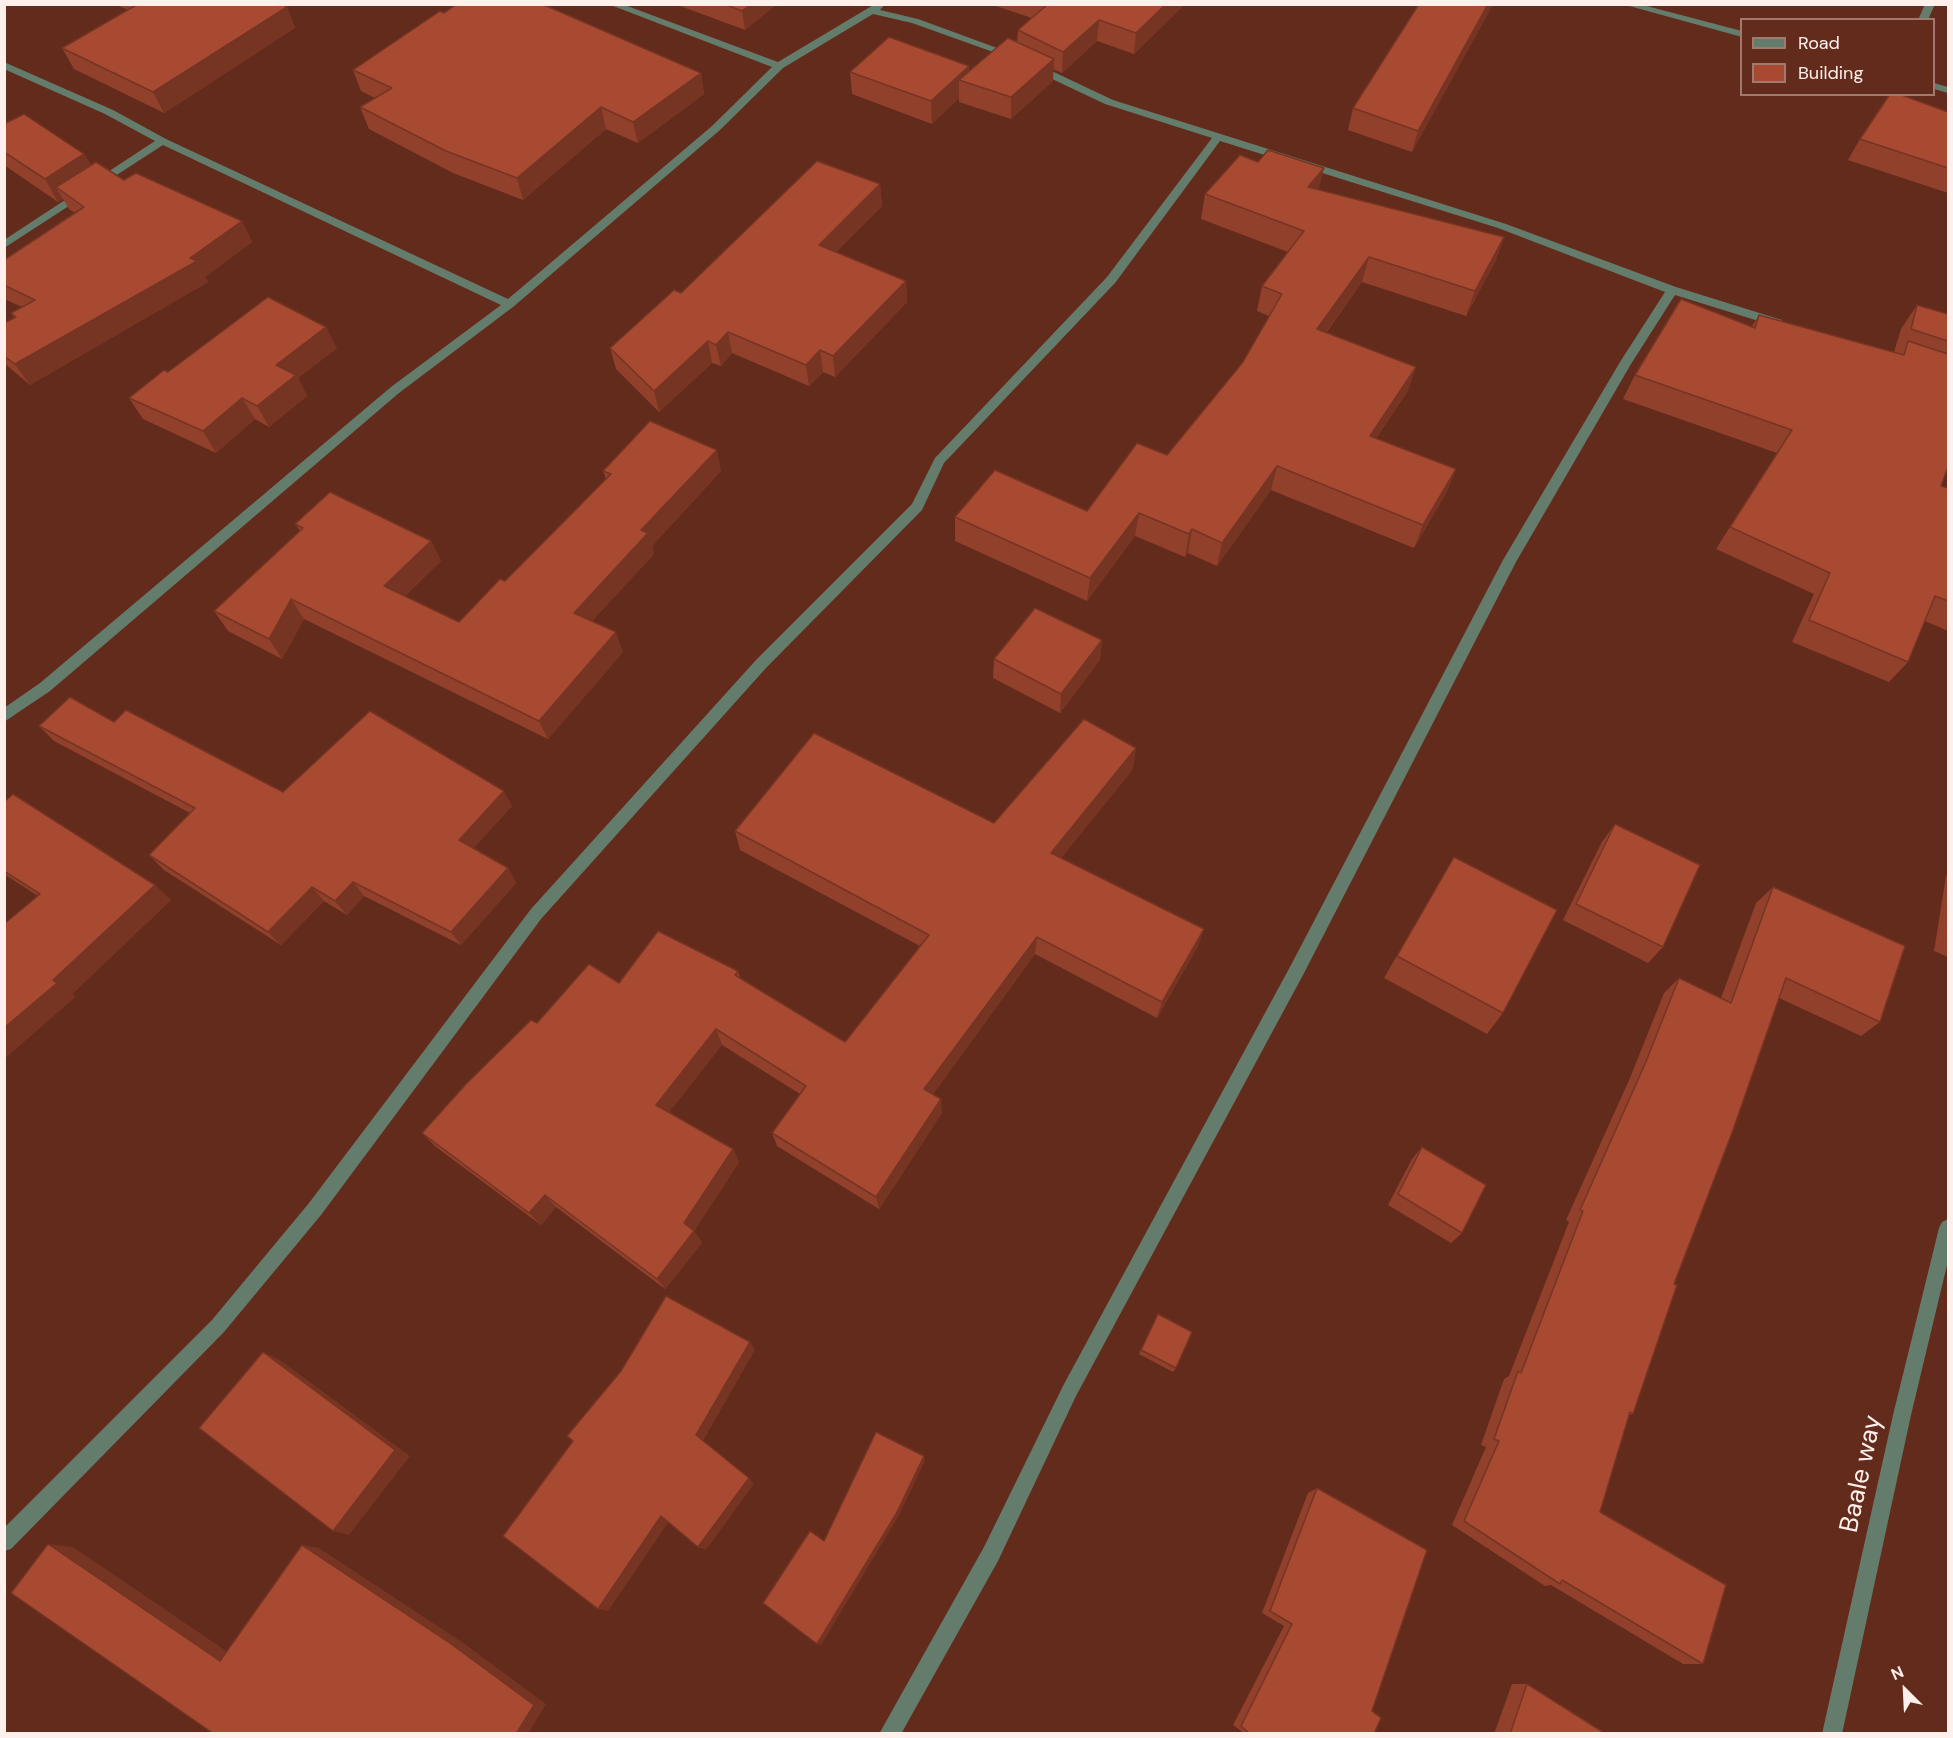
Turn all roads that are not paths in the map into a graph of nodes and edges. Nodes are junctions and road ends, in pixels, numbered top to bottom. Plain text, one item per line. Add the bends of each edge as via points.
1 (612, 4) edge
2 (1626, 4) edge
3 (1930, 4) edge
4 (878, 8) edge
5 (1924, 18) edge
6 (1740, 33) edge
7 (4, 65) edge
8 (779, 66) junction
9 (1217, 138) junction
10 (162, 141) junction
11 (4, 245) edge
12 (1672, 290) junction
13 (509, 304) junction
14 (1785, 325) edge
15 (4, 716) edge
16 (1948, 1228) edge
17 (4, 1542) edge
18 (889, 1734) edge
19 (1832, 1734) edge

1 - 8 street
2 - 6 street
3 - 5 street
4 - 8 street
4 - 9 street via 1011,55 1108,102
7 - 10 street via 110,112
8 - 13 street via 716,128
9 - 12 street via 1502,226
9 - 17 street via 1111,280 939,461 917,507 761,664 536,914 315,1209 218,1326
10 - 11 street
10 - 13 street
12 - 14 street
12 - 18 street via 1510,560 1297,970 1070,1390 991,1554
13 - 15 street via 395,390 45,687
16 - 19 street, Baale way via 1902,1415

